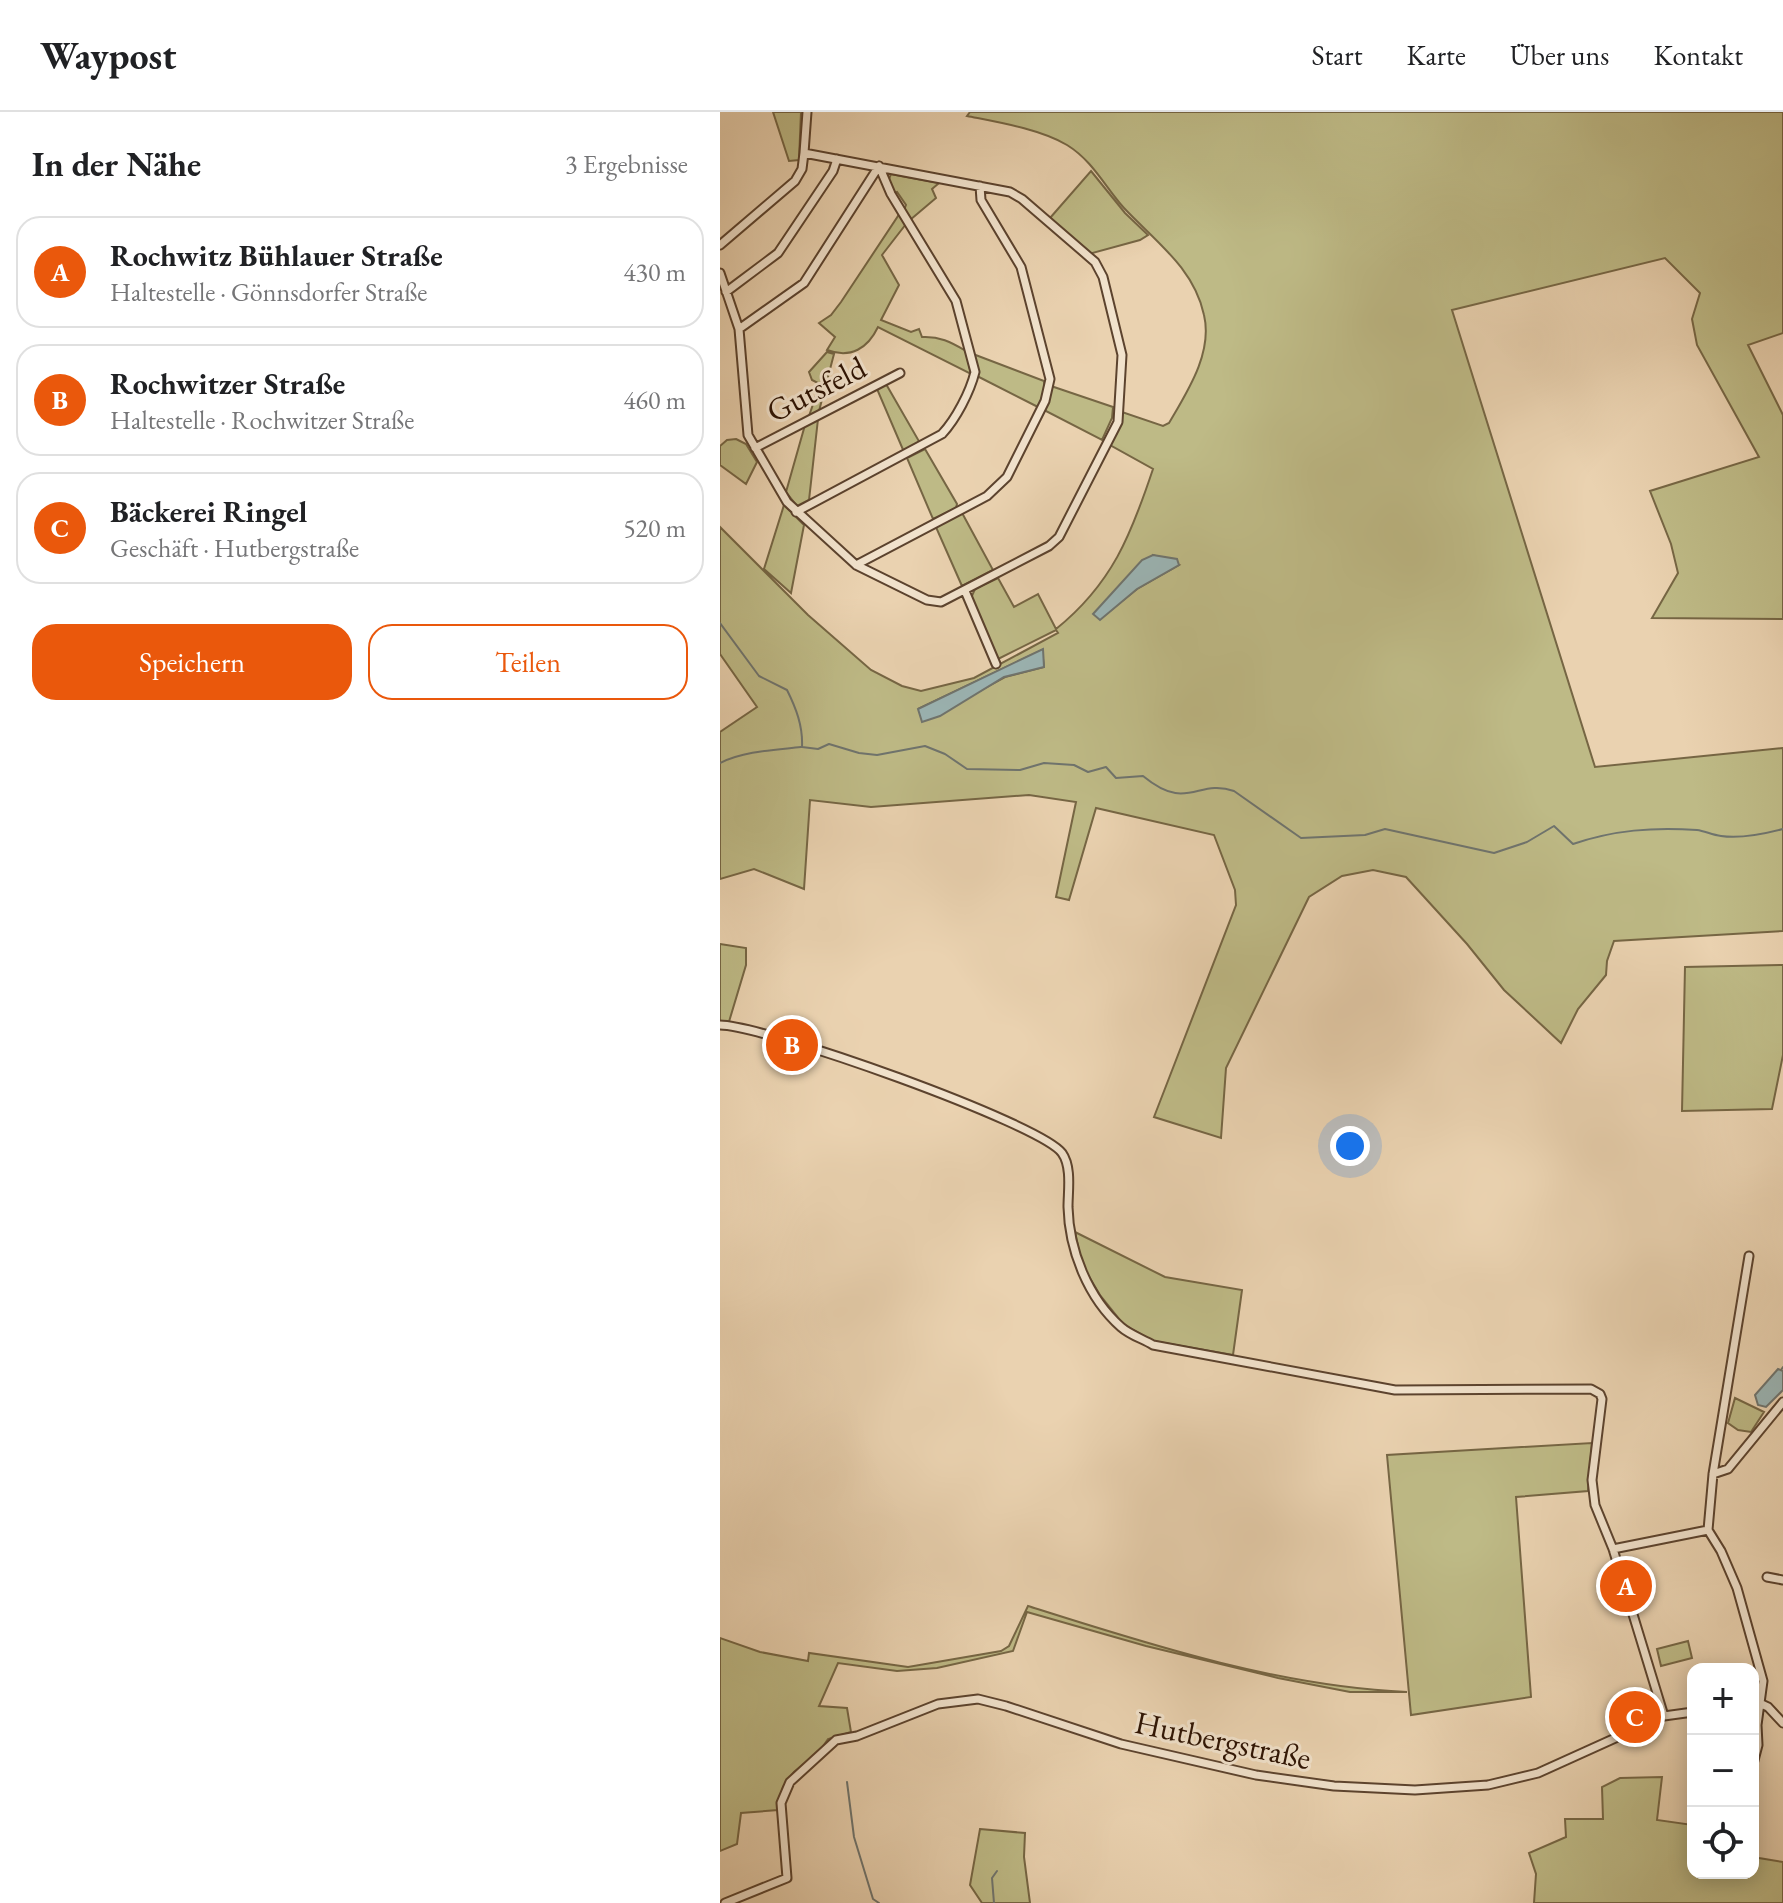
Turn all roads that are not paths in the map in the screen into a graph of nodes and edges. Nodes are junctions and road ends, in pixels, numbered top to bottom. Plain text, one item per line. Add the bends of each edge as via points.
1 (807, 112) edge
2 (804, 153) junction
3 (837, 159) junction
4 (879, 166) junction
5 (980, 186) junction
6 (720, 245) edge
7 (720, 273) edge
8 (726, 292) junction
9 (739, 329) junction
10 (900, 373) dead end
11 (755, 448) junction
12 (796, 512) junction
13 (856, 565) junction
14 (965, 591) junction
15 (996, 664) dead end
16 (720, 1025) edge
17 (1749, 1256) dead end
18 (1783, 1402) edge
19 (1713, 1474) junction
20 (1708, 1530) junction
21 (1613, 1549) junction
22 (1767, 1577) dead end
23 (1783, 1580) edge
24 (1758, 1663) edge
25 (1759, 1668) edge
26 (1759, 1694) edge
27 (1759, 1703) edge
28 (1687, 1713) edge
29 (1664, 1716) junction
30 (1783, 1723) edge
31 (725, 1903) edge

1 - 2 street
2 - 3 street
2 - 6 street via 795,181
3 - 4 street
3 - 8 street via 778,253
4 - 5 street
4 - 9 street via 804,283
4 - 12 street via 956,301 975,372 973,382 942,434
5 - 13 street via 981,200 1021,267 1050,379 1045,401 999,487
5 - 14 street via 1022,199 1095,262 1122,355 1121,383 1118,422 1059,537
7 - 8 street
8 - 9 street
9 - 11 street via 748,435
10 - 11 street, Gutsfeld
11 - 12 street
12 - 13 street
13 - 14 street via 934,602
14 - 15 street
16 - 21 street via 820,1048 1049,1142 1063,1154 1068,1170 1068,1228 1080,1269 1121,1328 1153,1345 1395,1390 1591,1389 1600,1394 1593,1492
17 - 19 street
18 - 19 street via 1728,1469
19 - 20 street
20 - 21 street
20 - 24 street via 1729,1569
21 - 29 street
22 - 23 street
25 - 26 street
27 - 30 street
28 - 29 street, Hutbergstraße
29 - 31 street, Hutbergstraße via 1538,1773 1488,1785 1415,1790 1256,1775 1121,1744 978,1699 938,1704 836,1740 790,1782 780,1811 787,1878

